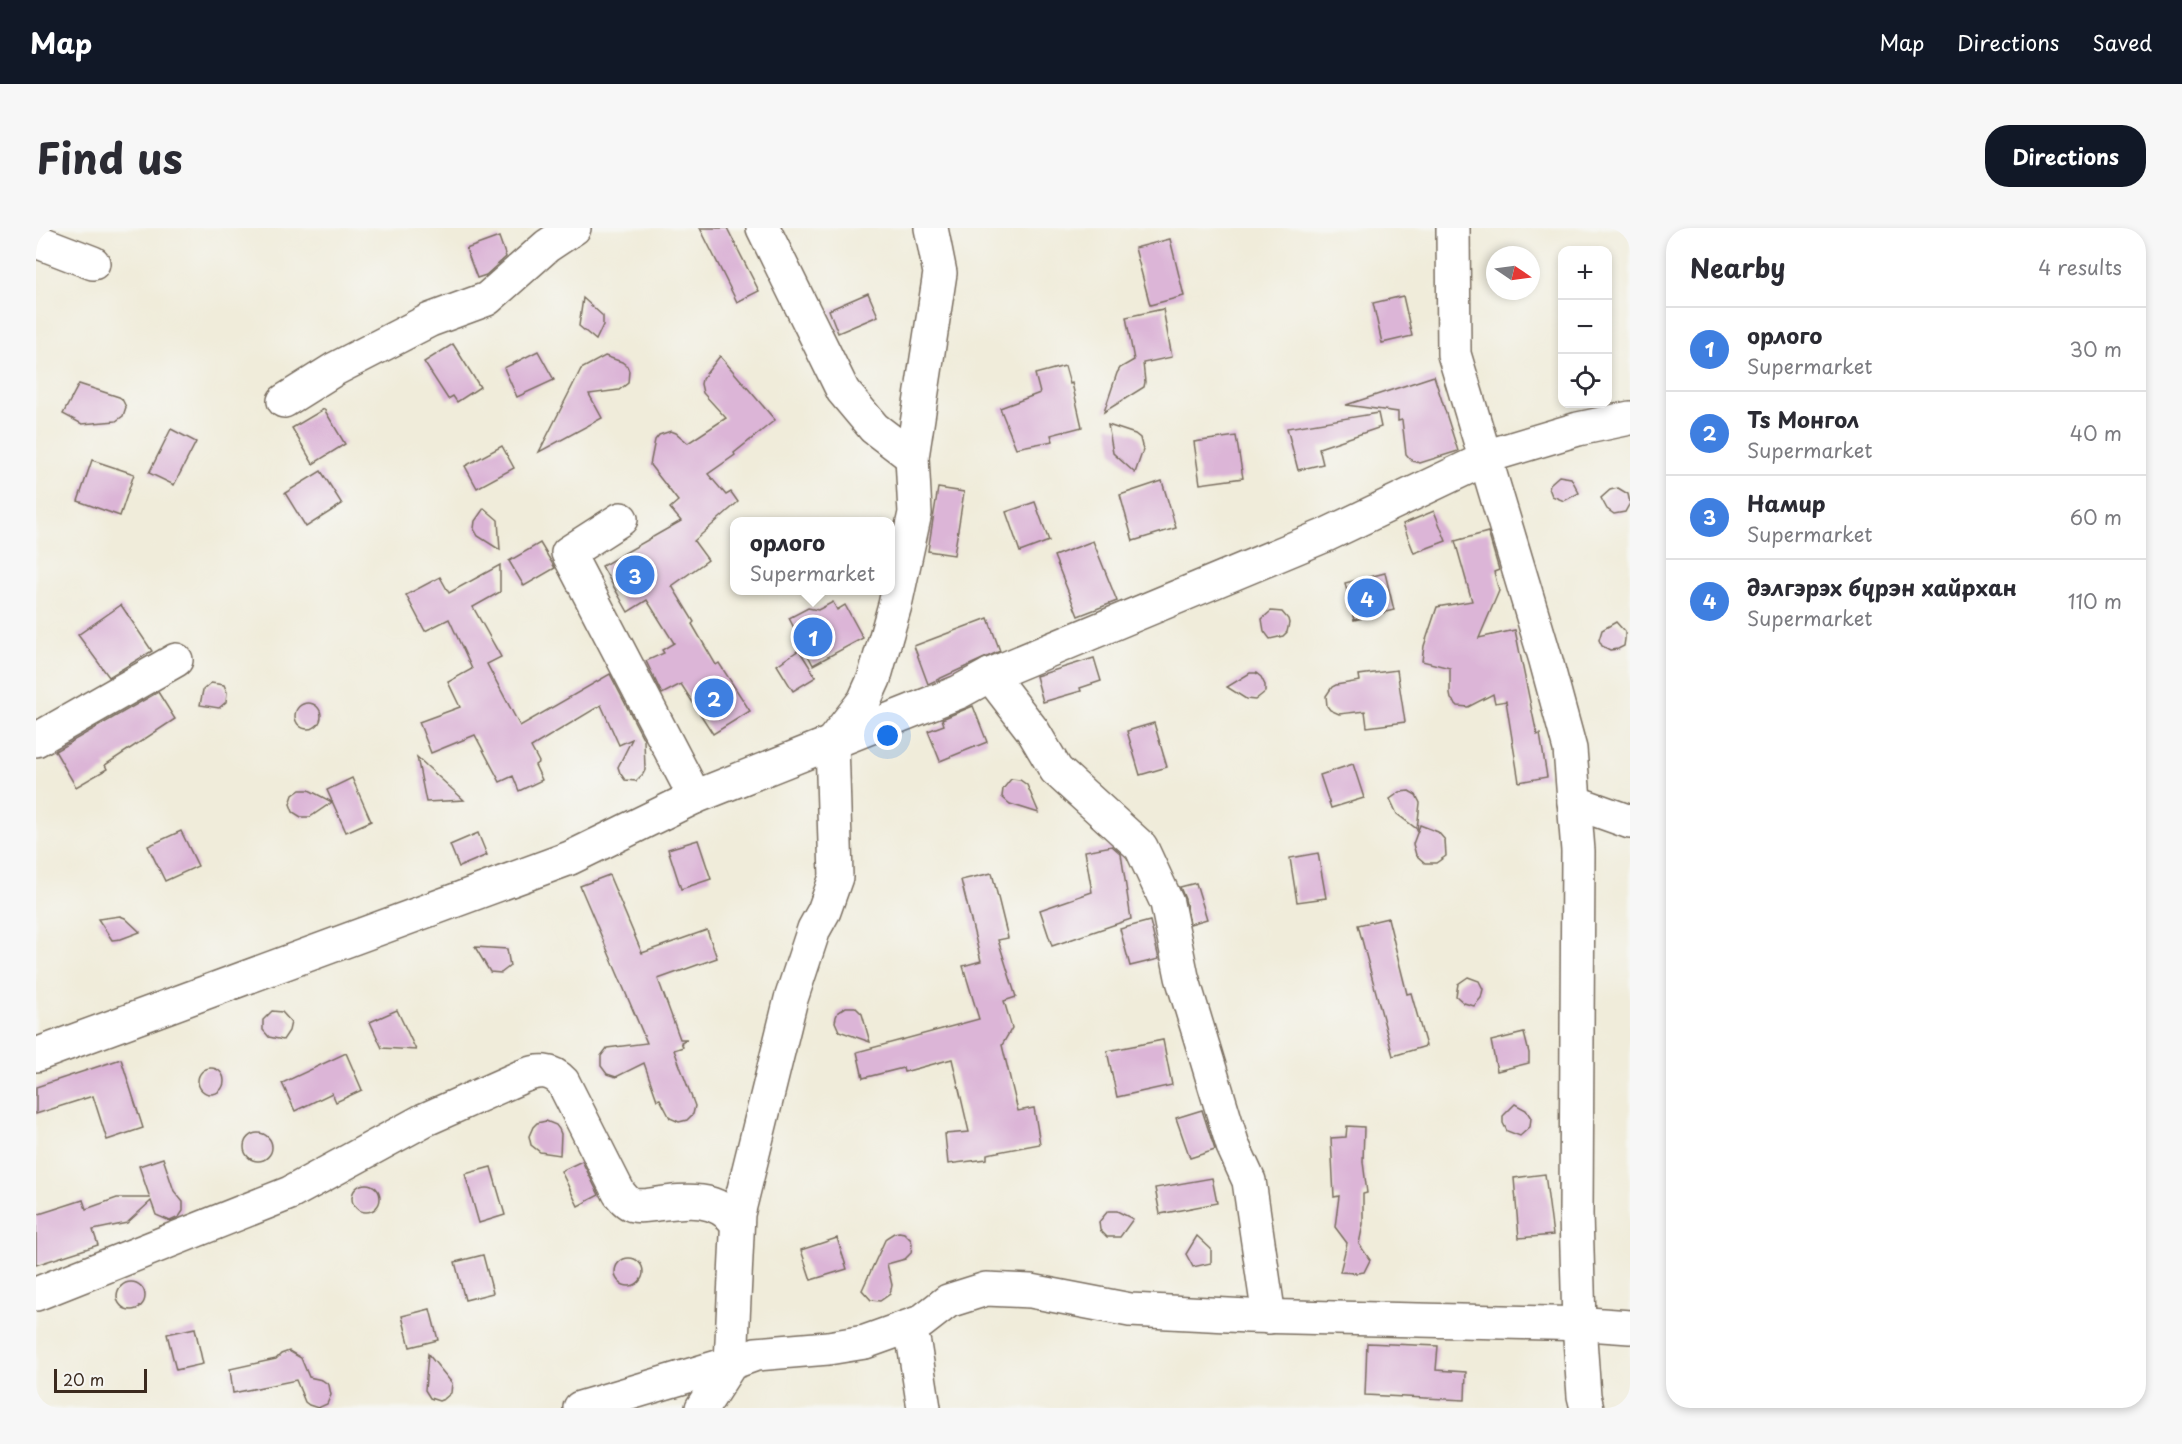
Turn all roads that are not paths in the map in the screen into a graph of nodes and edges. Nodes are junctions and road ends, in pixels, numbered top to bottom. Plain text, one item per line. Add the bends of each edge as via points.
1 (574, 228) edge
2 (763, 228) edge
3 (932, 228) edge
4 (1453, 228) edge
5 (36, 241) edge
6 (93, 263) dead end
7 (284, 400) dead end
8 (1630, 418) edge
9 (912, 458) junction
10 (1486, 458) junction
11 (621, 519) dead end
12 (176, 660) dead end
13 (990, 675) junction
14 (36, 740) edge
15 (832, 742) junction
16 (695, 797) junction
17 (1574, 802) junction
18 (1630, 822) edge
19 (36, 1054) edge
20 (737, 1223) junction
21 (36, 1294) edge
22 (1269, 1317) junction
23 (1579, 1324) junction
24 (1630, 1327) edge
25 (906, 1328) junction
26 (731, 1363) junction
27 (580, 1408) edge
28 (702, 1408) edge
29 (924, 1408) edge
30 (1587, 1408) edge

1 - 7 street via 547,246 487,299 430,320
2 - 9 street via 843,391 874,428
3 - 9 street via 940,273
4 - 10 street via 1454,354
5 - 6 street
8 - 10 street via 1578,429
9 - 15 street via 915,513 895,605 874,679
10 - 13 street via 1326,535
10 - 17 street via 1570,749
11 - 16 street via 568,553
12 - 14 street
13 - 15 street via 959,692
13 - 22 street via 1033,731 1056,770 1142,847 1167,903 1185,989 1233,1146 1249,1181
15 - 16 street
15 - 20 street via 836,877 790,999
16 - 19 street via 570,858
17 - 18 street
17 - 23 street via 1578,851
20 - 21 street via 731,1214 707,1202 634,1205 625,1200 563,1082 556,1074 540,1071 423,1120 290,1193
20 - 26 street
22 - 23 street
22 - 25 street via 1130,1310 997,1288 948,1301 921,1322
23 - 24 street
23 - 30 street
25 - 26 street via 865,1342 756,1354
25 - 29 street via 914,1344
26 - 27 street
26 - 28 street

